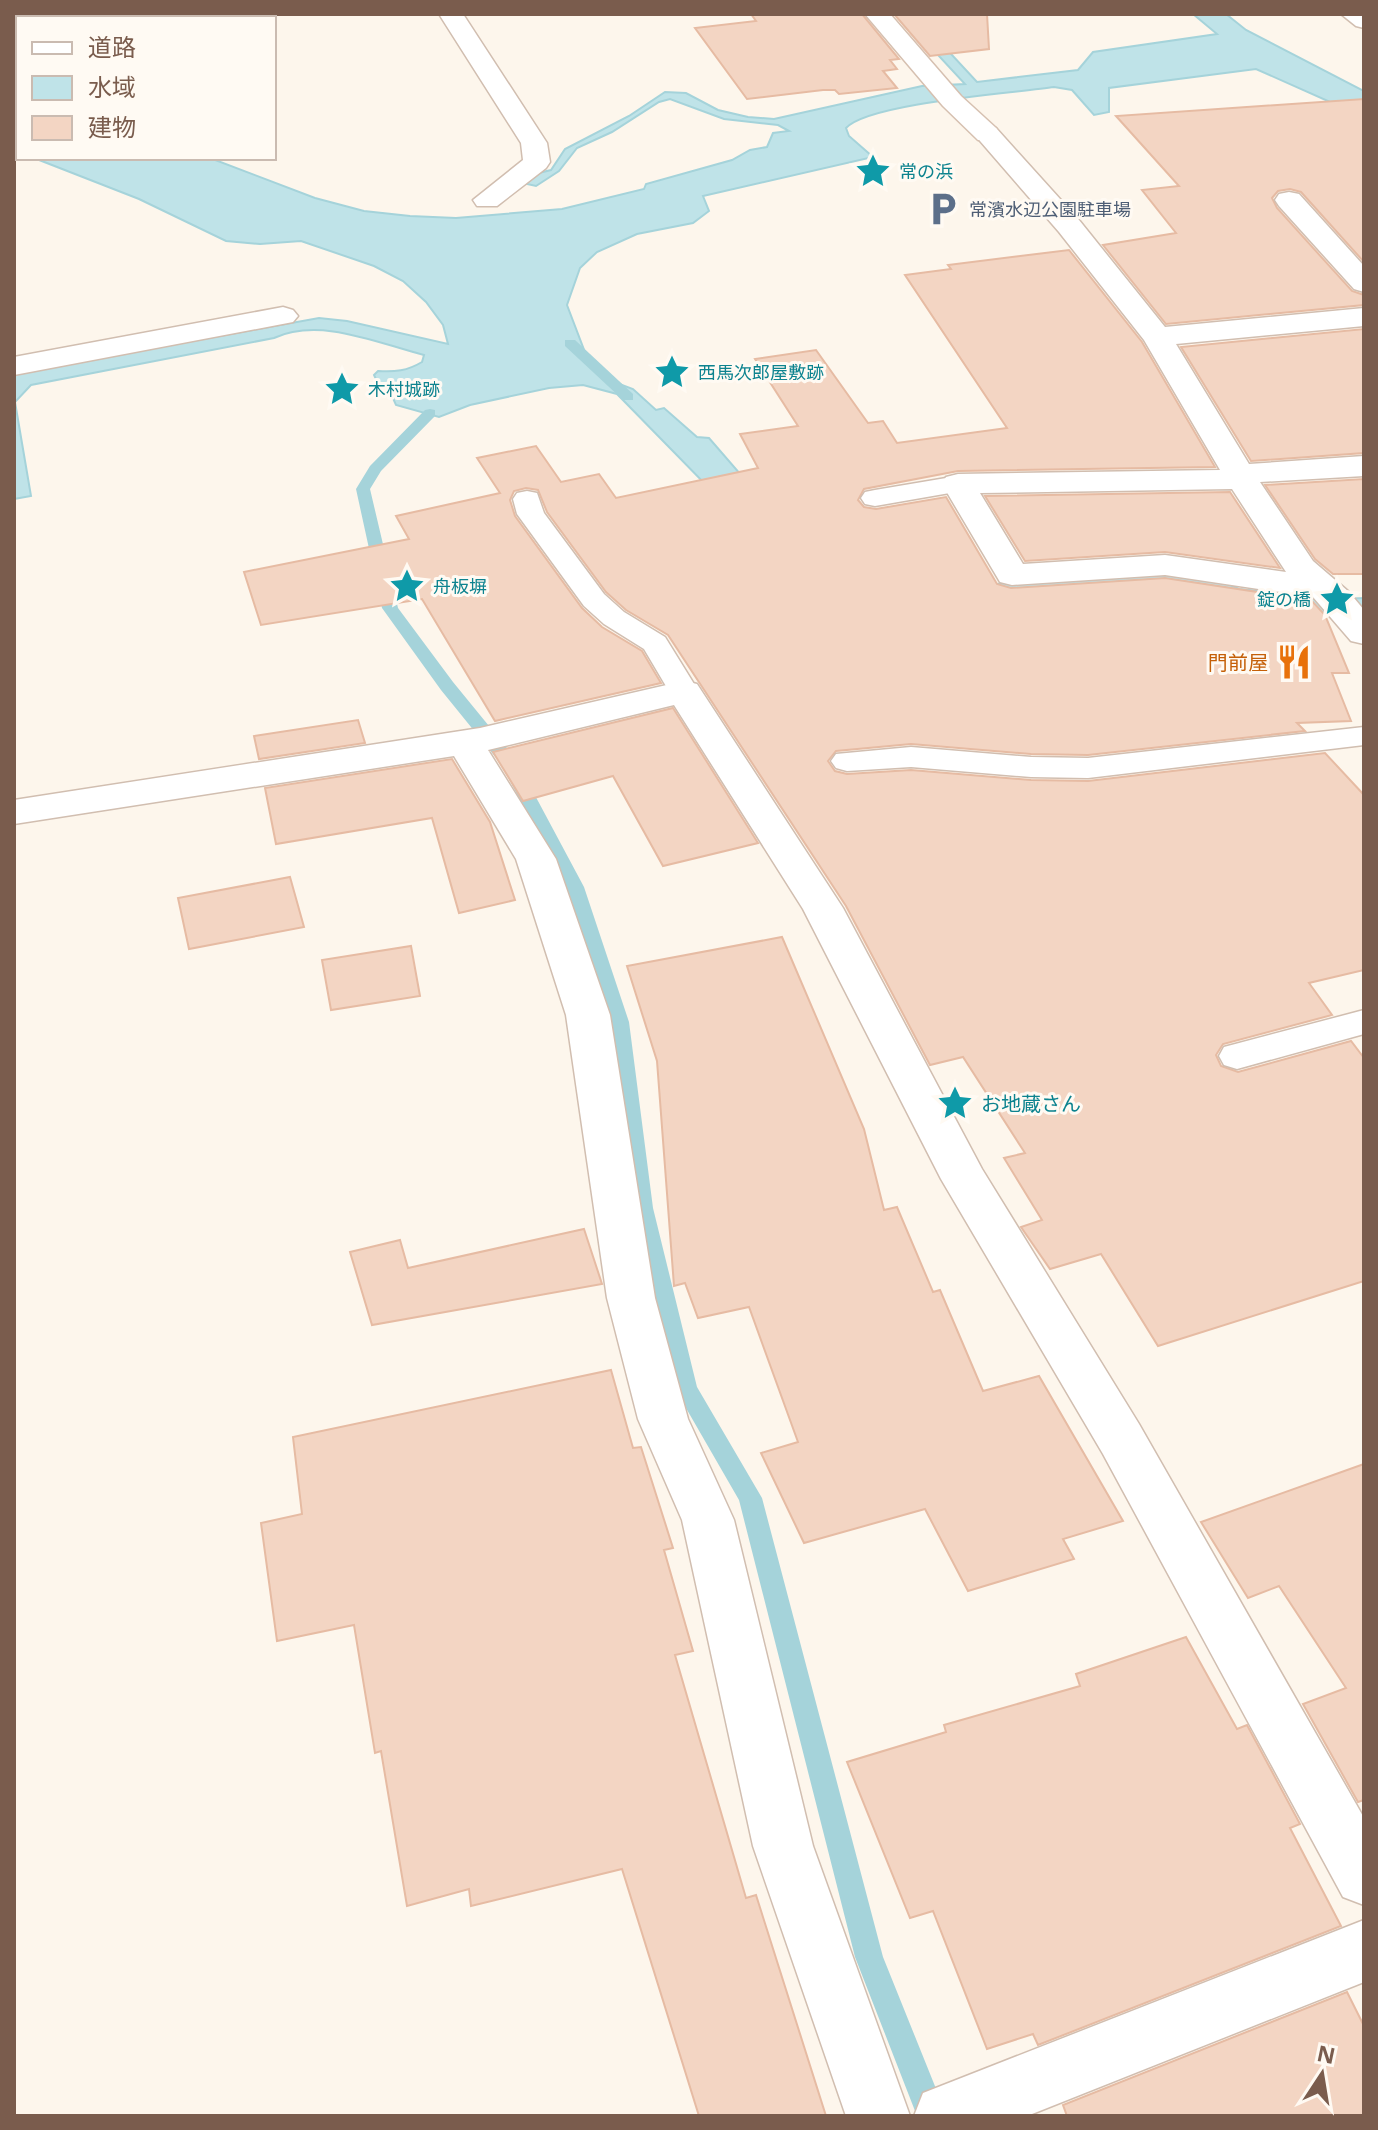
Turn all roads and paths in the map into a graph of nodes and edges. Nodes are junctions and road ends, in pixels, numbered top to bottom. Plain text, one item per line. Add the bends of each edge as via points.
1 (451, 14) edge
2 (877, 14) edge
3 (1353, 14) edge
4 (1364, 21) edge
5 (487, 200) dead end
6 (1289, 200) dead end
7 (1364, 283) edge
8 (283, 316) dead end
9 (1364, 317) edge
10 (1157, 337) junction
11 (14, 366) edge
12 (1364, 466) edge
13 (1240, 476) junction
14 (958, 484) junction
15 (875, 498) dead end
16 (527, 499) dead end
17 (1342, 594) edge
18 (1364, 633) edge
19 (684, 692) junction
20 (1364, 736) edge
21 (465, 743) junction
22 (847, 761) dead end
23 (14, 812) edge
24 (1364, 1022) edge
25 (1237, 1056) dead end
26 (1364, 1876) edge
27 (1364, 1951) edge
28 (878, 2116) edge
29 (946, 2116) edge

1 - 5 street via 534,143 537,162
2 - 10 street via 1069,226
3 - 4 street
6 - 7 street
8 - 11 street
9 - 10 street
10 - 13 street
12 - 13 street
13 - 14 street
13 - 17 street via 1300,568
14 - 15 lane
14 - 17 street via 1012,575 1165,565
16 - 19 lane via 531,514 594,600 655,643
17 - 18 street
19 - 21 street
19 - 26 street via 823,908 964,1179 1121,1439
20 - 22 lane via 1088,768 911,757
21 - 23 street
21 - 28 street via 536,859 588,1015 631,1298 659,1404 708,1520 783,1846
24 - 25 lane
27 - 29 street

